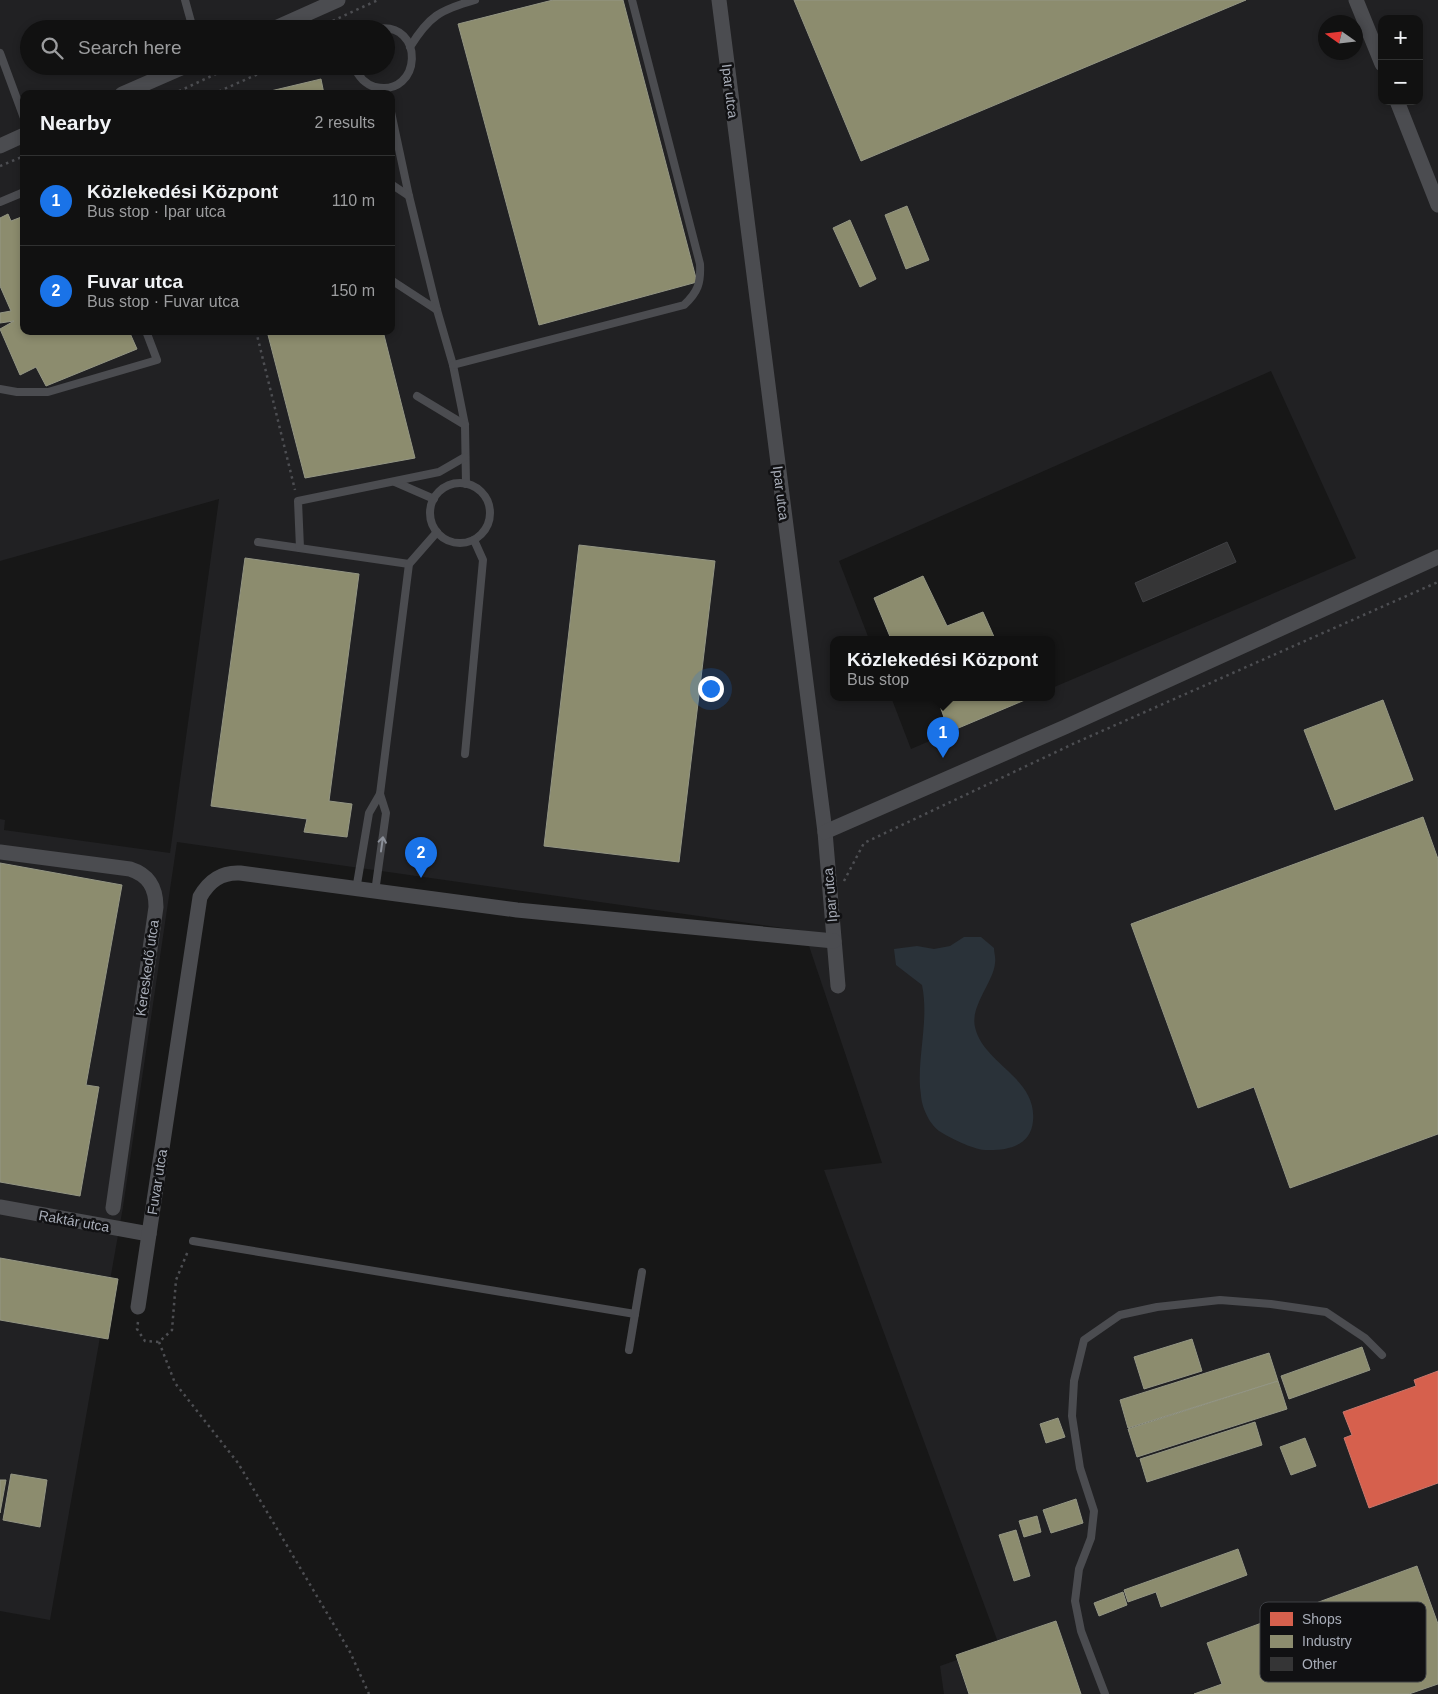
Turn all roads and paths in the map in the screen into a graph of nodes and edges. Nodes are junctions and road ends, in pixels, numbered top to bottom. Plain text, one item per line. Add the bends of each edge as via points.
1 (185, 0) edge
2 (338, 0) edge
3 (378, 0) edge
4 (475, 0) edge
5 (632, 0) edge
6 (718, 0) edge
7 (1356, 0) edge
8 (313, 6) edge
9 (191, 20) edge
10 (289, 20) edge
11 (335, 20) edge
12 (395, 31) edge
13 (410, 46) junction
14 (0, 52) edge
15 (1380, 60) edge
16 (165, 75) edge
17 (214, 75) edge
18 (256, 75) edge
19 (359, 75) edge
20 (131, 90) edge
21 (182, 90) edge
22 (222, 90) edge
23 (384, 90) edge
24 (388, 90) edge
25 (1399, 105) edge
26 (20, 107) edge
27 (20, 137) edge
28 (0, 146) edge
29 (395, 147) edge
30 (20, 158) edge
31 (0, 166) edge
32 (395, 187) edge
33 (20, 194) edge
34 (409, 196) junction
35 (0, 202) edge
36 (1438, 205) edge
37 (395, 283) edge
38 (437, 310) junction
39 (148, 335) edge
40 (257, 335) edge
41 (453, 365) junction
42 (0, 389) edge
43 (417, 396) dead end
44 (464, 426) junction
45 (465, 457) junction
46 (395, 482) junction
47 (466, 484) junction
48 (434, 499) junction
49 (298, 501) junction
50 (437, 532) junction
51 (474, 540) junction
52 (258, 542) dead end
53 (300, 548) junction
54 (1438, 557) edge
55 (409, 564) junction
56 (1438, 582) edge
57 (464, 754) dead end
58 (380, 794) junction
59 (825, 832) junction
60 (0, 852) edge
61 (844, 882) dead end
62 (356, 890) junction
63 (375, 892) junction
64 (834, 941) junction
65 (838, 986) dead end
66 (0, 1207) edge
67 (113, 1208) dead end
68 (148, 1234) junction
69 (193, 1241) joint
70 (642, 1272) dead end
71 (138, 1307) joint
72 (635, 1314) junction
73 (159, 1342) junction
74 (629, 1350) dead end
75 (1382, 1355) dead end
76 (369, 1694) edge
77 (1105, 1694) edge

1 - 9 lane
2 - 8 street
3 - 11 path
4 - 13 lane via 437,14
5 - 41 lane via 700,264 698,286 684,305
6 - 59 street, Ipar utca
7 - 15 street
8 - 10 street
12 - 13 lane via 406,38
13 - 24 lane via 412,61 408,74
14 - 26 lane
16 - 20 street
17 - 21 path
18 - 22 path
19 - 23 lane via 368,84
25 - 36 street
27 - 28 street
29 - 34 lane
30 - 31 path
32 - 34 lane
33 - 35 lane
34 - 38 lane
37 - 38 lane
38 - 41 lane
39 - 42 lane via 157,360 48,392
40 - 49 path
41 - 44 lane
43 - 44 lane
44 - 45 lane
45 - 46 lane via 439,472
45 - 47 lane
46 - 48 lane
46 - 49 lane
47 - 48 lane via 447,486
47 - 51 lane via 479,490 489,506 487,526
48 - 50 lane via 431,519
49 - 53 lane
50 - 51 lane via 454,542
50 - 55 lane
51 - 57 lane via 483,560
52 - 53 lane
53 - 55 lane
54 - 59 street
55 - 58 lane
56 - 61 path via 1084,739 864,843
58 - 62 lane via 369,813
63 -> 58 lane via 386,813
59 - 64 street, Ipar utca
60 - 67 street, Kereskedő utca via 130,869 146,877 156,896
62 - 63 street, Fuvar utca
62 - 68 street, Fuvar utca via 230,873 205,888 200,897
63 - 64 street, Fuvar utca via 517,910
64 - 65 street, Ipar utca
66 - 68 street, Raktár utca
68 - 71 street, Fuvar utca
69 - 72 lane
69 - 73 path via 176,1280 172,1330
70 - 72 lane
71 - 73 path via 137,1329 145,1341
72 - 74 lane
73 - 76 path via 175,1383 238,1463 350,1652
75 - 77 lane via 1365,1338 1326,1312 1220,1300 1157,1306 1120,1315 1084,1340 1074,1381 1072,1416 1080,1468 1094,1511 1091,1538 1079,1569 1075,1601 1081,1631

